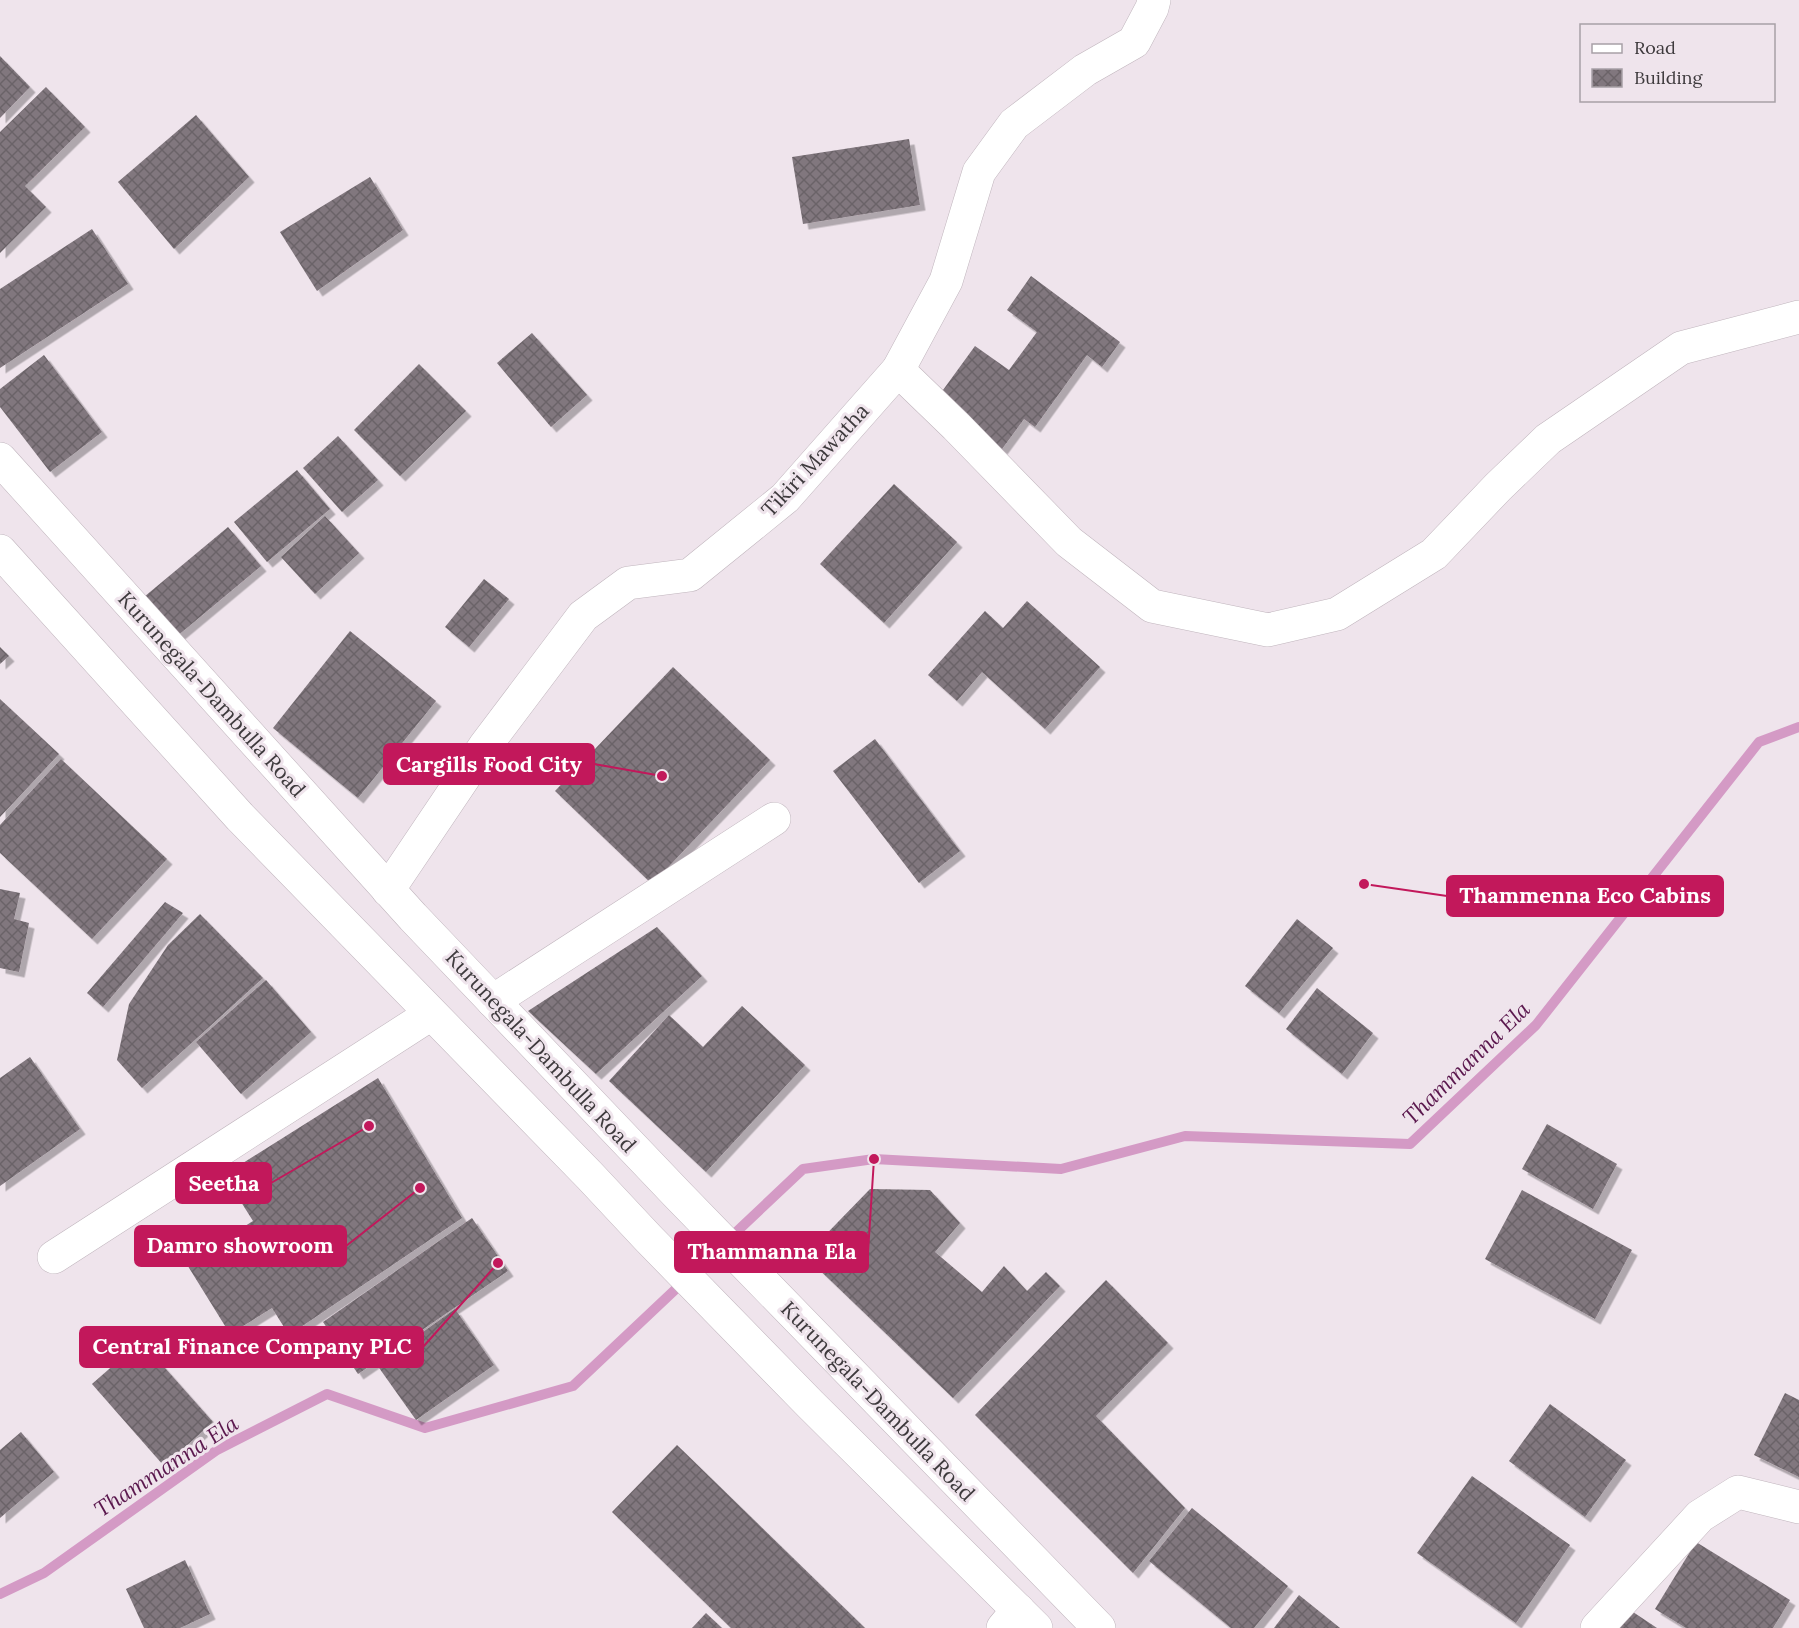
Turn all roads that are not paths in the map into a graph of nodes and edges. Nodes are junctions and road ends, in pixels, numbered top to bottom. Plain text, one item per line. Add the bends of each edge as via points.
1 (1154, 0) edge
2 (1799, 317) edge
3 (898, 370) junction
4 (0, 459) edge
5 (0, 551) edge
6 (774, 819) dead end
7 (388, 890) junction
8 (493, 1001) junction
9 (431, 1014) junction
10 (54, 1257) dead end
11 (1799, 1507) edge
12 (1019, 1622) edge
13 (1099, 1628) edge
14 (1597, 1628) edge

1 - 3 main road, Tikiri Mawatha via 1134,42 1085,70 1014,124 979,172 946,282
2 - 3 main road via 1681,348 1548,439 1434,554 1336,614 1268,630 1152,606 1069,542
3 - 7 main road, Tikiri Mawatha via 785,498 690,575 628,583 583,616 485,746
4 - 7 main road, Kurunegala-Dambulla Road
5 - 9 main road via 240,818
6 - 8 main road
7 - 8 main road, Kurunegala-Dambulla Road
8 - 13 main road, Kurunegala-Dambulla Road
9 - 10 main road
9 - 12 main road
11 - 14 main road via 1738,1492 1700,1516

